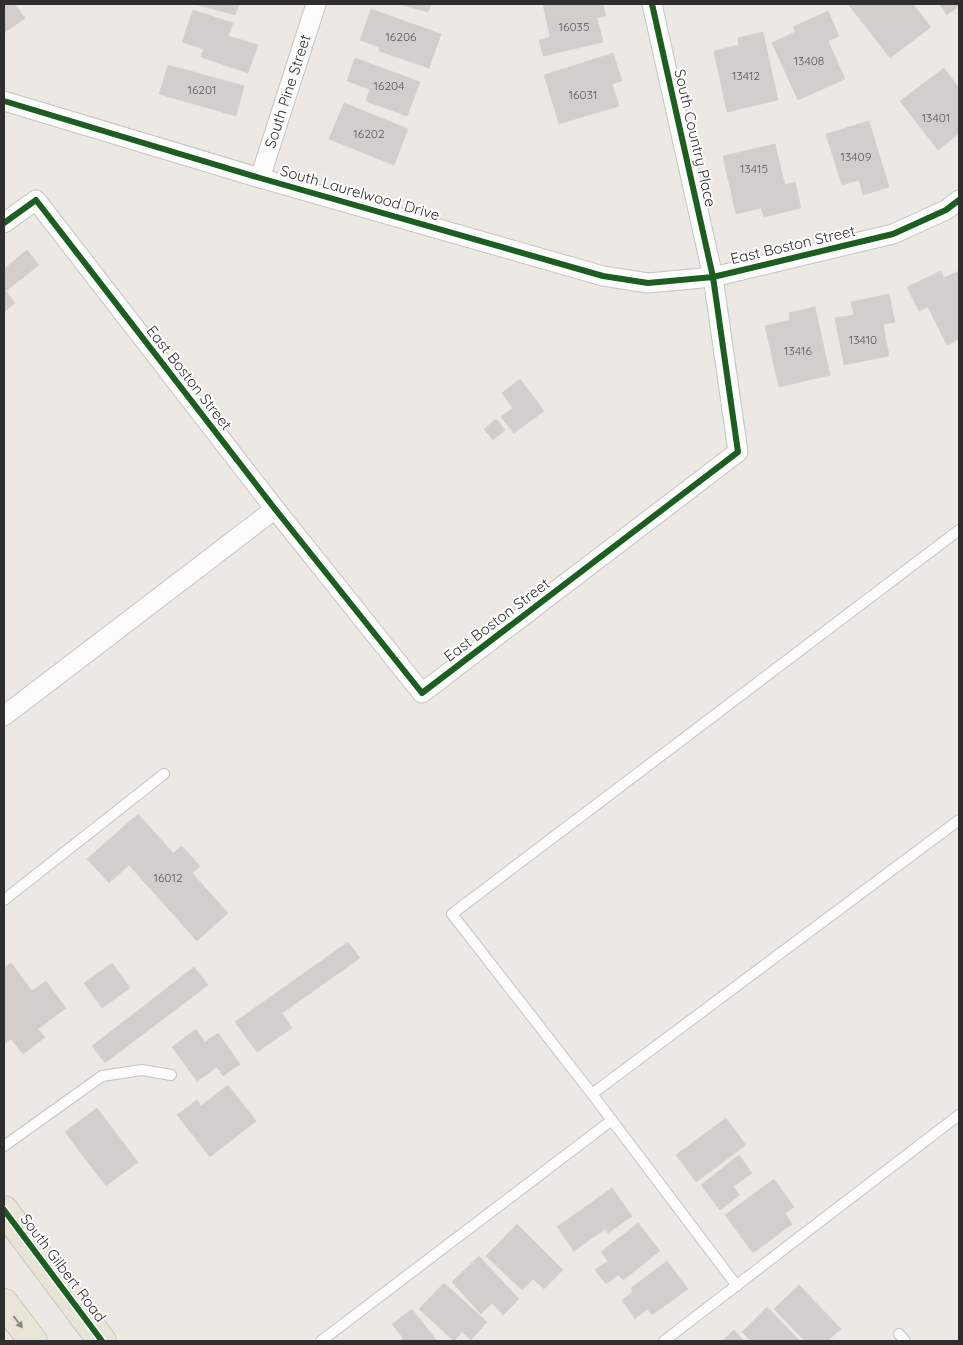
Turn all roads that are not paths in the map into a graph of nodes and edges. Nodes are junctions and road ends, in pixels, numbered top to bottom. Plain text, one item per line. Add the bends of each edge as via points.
1 (316, 4) edge
2 (656, 4) edge
3 (4, 101) edge
4 (260, 178) junction
5 (959, 200) edge
6 (4, 223) edge
7 (713, 277) junction
8 (275, 509) junction
9 (959, 530) edge
10 (4, 716) edge
11 (164, 774) dead end
12 (959, 820) edge
13 (4, 900) edge
14 (172, 1075) dead end
15 (592, 1094) junction
16 (959, 1115) edge
17 (612, 1120) junction
18 (4, 1146) edge
19 (4, 1210) edge
20 (737, 1286) junction
21 (4, 1303) edge
22 (32, 1341) edge
23 (102, 1341) edge
24 (321, 1341) edge
25 (664, 1341) edge

1 - 4 street, South Pine Street
2 - 7 street, South Country Place
3 - 4 street, South Laurelwood Drive
4 - 7 street, South Laurelwood Drive via 603,276 648,283
5 - 7 street, East Boston Street via 946,210 893,234
6 - 8 street, East Boston Street via 36,200
7 - 8 street, East Boston Street via 738,452 422,693
8 - 10 street
9 - 15 lane via 452,914
11 - 13 lane
12 - 15 lane
14 - 18 lane via 142,1070 102,1076
15 - 17 lane
16 - 20 lane
17 - 20 lane
17 - 24 lane
19 - 23 main road, South Gilbert Road
20 - 25 lane
21 -> 22 main road

